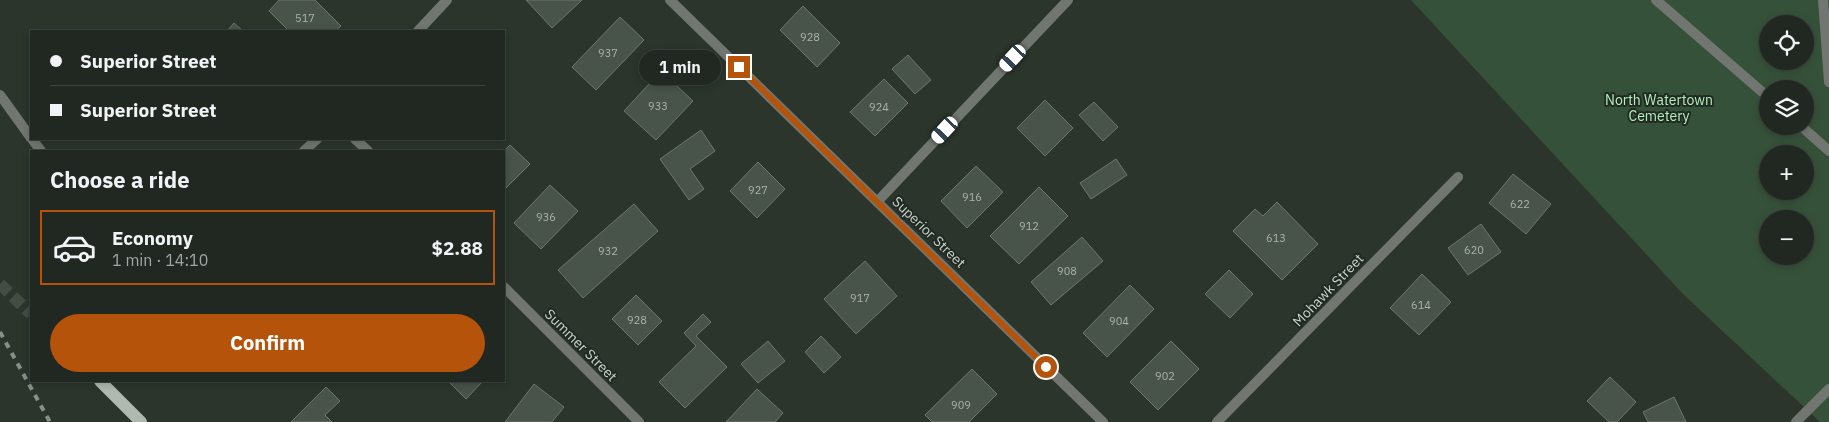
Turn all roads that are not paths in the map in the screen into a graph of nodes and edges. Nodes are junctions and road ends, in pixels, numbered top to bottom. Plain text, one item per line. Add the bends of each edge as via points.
1 (447, 0) edge
2 (670, 0) edge
3 (1068, 0) edge
4 (1656, 0) edge
5 (1823, 0) edge
6 (419, 30) edge
7 (1829, 82) edge
8 (1759, 89) edge
9 (0, 96) edge
10 (30, 135) edge
11 (1811, 135) edge
12 (316, 140) edge
13 (356, 140) edge
14 (305, 150) edge
15 (367, 150) edge
16 (1829, 151) edge
17 (1458, 177) dead end
18 (878, 202) junction
19 (505, 288) edge
20 (101, 382) edge
21 (1829, 389) edge
22 (141, 422) edge
23 (639, 422) edge
24 (1103, 422) edge
25 (1217, 422) edge
26 (1796, 422) edge

1 - 6 street
2 - 18 street, Superior Street
3 - 18 street
4 - 8 street
5 - 7 street
9 - 10 street
11 - 16 street
12 - 14 street
13 - 15 street
17 - 25 street, Mohawk Street
18 - 24 street, Superior Street
19 - 23 street, Summer Street
20 - 22 main road
21 - 26 street

